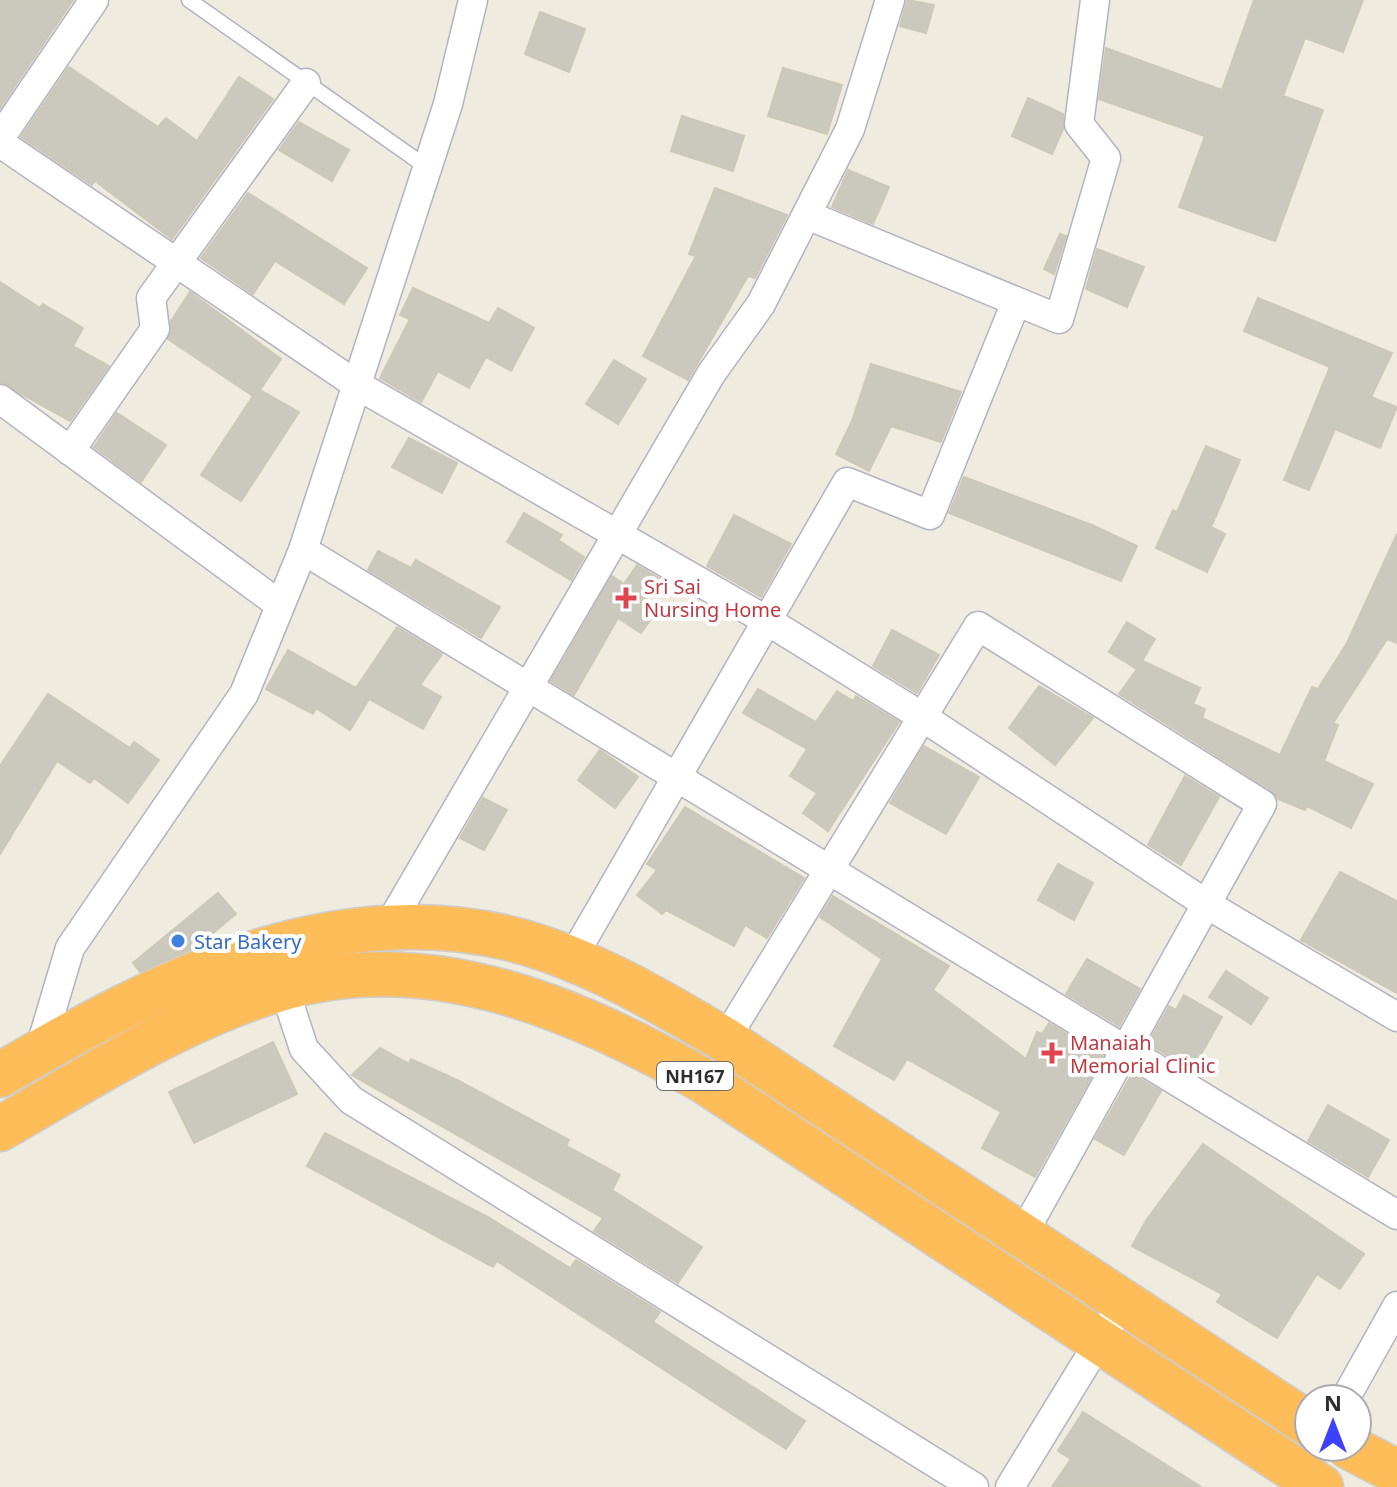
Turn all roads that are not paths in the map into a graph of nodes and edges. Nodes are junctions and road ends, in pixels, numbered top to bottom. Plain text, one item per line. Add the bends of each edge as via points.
1 (94, 0) edge
2 (189, 0) edge
3 (473, 0) edge
4 (890, 0) edge
5 (1095, 0) edge
6 (306, 83) junction
7 (0, 140) edge
8 (428, 168) junction
9 (807, 215) junction
10 (177, 263) junction
11 (1016, 302) junction
12 (357, 385) junction
13 (0, 399) edge
14 (70, 451) junction
15 (617, 533) junction
16 (303, 550) junction
17 (280, 605) junction
18 (766, 620) junction
19 (527, 686) junction
20 (921, 716) junction
21 (675, 777) junction
22 (830, 871) junction
23 (1208, 905) junction
24 (388, 927) junction
25 (571, 960) junction
26 (284, 988) junction
27 (1397, 1017) edge
28 (725, 1040) junction
29 (1126, 1051) junction
30 (39, 1052) junction
31 (0, 1075) edge
32 (0, 1129) edge
33 (1397, 1215) edge
34 (1023, 1234) junction
35 (1124, 1301) junction
36 (1397, 1306) edge
37 (1099, 1341) junction
38 (1354, 1383) edge
39 (1293, 1413) edge
40 (1373, 1460) edge
41 (1397, 1472) edge
42 (974, 1487) edge
43 (1010, 1487) edge
44 (1321, 1487) edge

1 - 7 street
2 - 6 lane
3 - 8 street
4 - 9 street via 850,129
5 - 11 street via 1079,124 1106,158 1059,319
6 - 8 lane
6 - 10 street
7 - 10 street
8 - 12 street
9 - 11 street
9 - 15 street via 761,304 711,374
10 - 12 street
10 - 14 street via 151,298 155,329
11 - 18 street via 930,515 847,482
12 - 15 street
12 - 16 street
13 - 14 street
14 - 17 street
15 - 18 street
15 - 19 street
16 - 17 street
16 - 19 street
17 - 30 street via 244,694 70,948
18 - 20 street
18 - 21 street
19 - 21 street
19 - 24 street
20 - 22 street
20 - 23 street
20 - 23 street via 978,626 1262,804
21 - 22 street
21 - 25 street
22 - 28 street
22 - 29 street
23 - 27 street
23 - 29 street
24 - 25 highway, NH167 via 512,939
24 - 30 highway, NH167 via 269,947 204,968
25 - 28 highway, NH167 via 648,995
26 - 32 highway, NH167 via 214,1013
26 - 37 highway, NH167 via 352,975 423,977 503,991 578,1015 704,1081
26 - 42 street via 304,1049 351,1100
28 - 34 highway, NH167
29 - 33 street
29 - 34 street
30 - 31 highway, NH167
34 - 35 highway, NH167
35 - 37 street
35 - 39 highway, NH167
36 - 38 street
37 - 43 street
37 - 44 highway, NH167
40 - 41 highway

